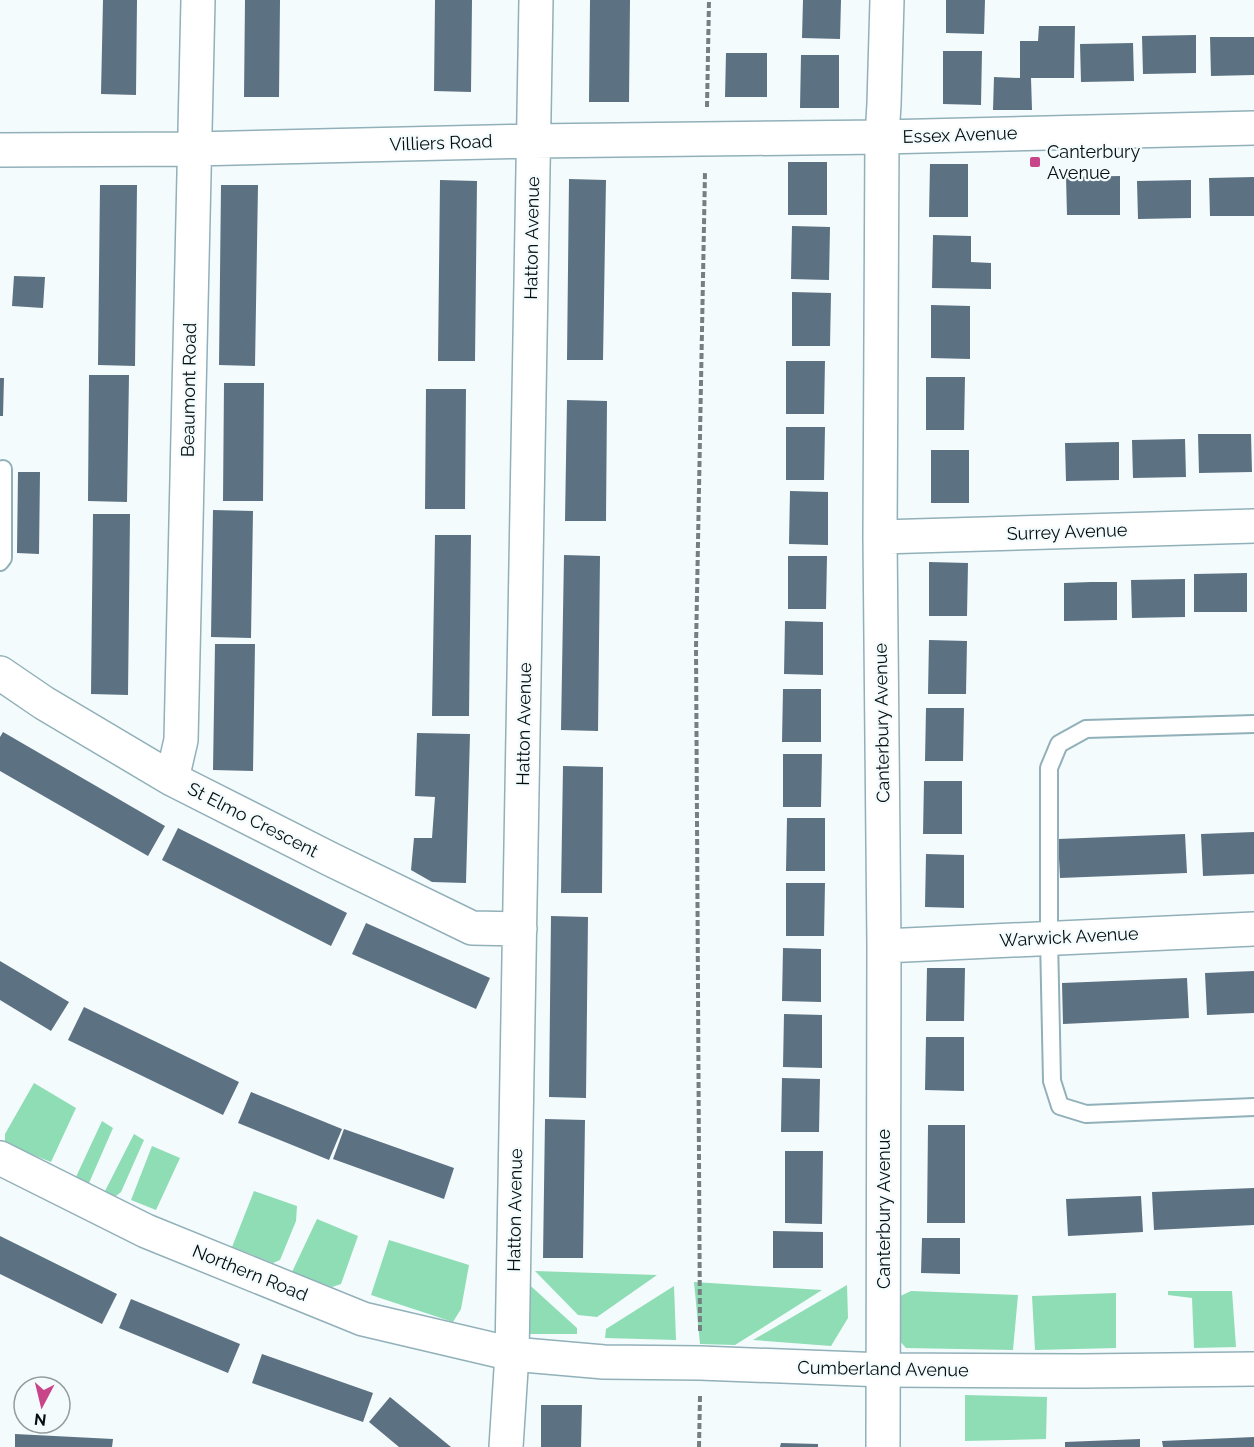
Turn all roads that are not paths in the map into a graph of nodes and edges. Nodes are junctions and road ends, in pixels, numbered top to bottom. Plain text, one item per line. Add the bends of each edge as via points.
1 (198, 0) edge
2 (536, 0) edge
3 (887, 0) edge
4 (1254, 128) edge
5 (882, 137) junction
6 (533, 141) junction
7 (194, 149) junction
8 (0, 150) edge
9 (3, 469) dead end
10 (1254, 526) edge
11 (880, 537) junction
12 (0, 562) edge
13 (0, 673) edge
14 (1254, 724) edge
15 (172, 779) junction
16 (520, 929) junction
17 (1254, 929) edge
18 (1049, 938) junction
19 (884, 946) junction
20 (1254, 1107) edge
21 (0, 1158) edge
22 (512, 1354) junction
23 (1254, 1369) edge
24 (884, 1370) junction
25 (506, 1447) edge
26 (883, 1447) edge

1 - 7 street, Beaumont Road
2 - 6 street, Hatton Avenue
3 - 5 street, Canterbury Avenue
4 - 5 street, Essex Avenue
5 - 6 street, Villiers Road
5 - 11 street, Canterbury Avenue
6 - 7 street, Villiers Road
6 - 16 street, Hatton Avenue
7 - 8 street, Villiers Road
7 - 15 street, Beaumont Road via 181,740
9 - 12 lane
10 - 11 street, Surrey Avenue
11 - 19 street, Canterbury Avenue
13 - 15 street, St Elmo Crescent
14 - 18 lane via 1086,729 1059,744 1049,768
15 - 16 street, St Elmo Crescent via 472,928
16 - 22 street, Hatton Avenue
17 - 18 street, Warwick Avenue
18 - 19 street, Warwick Avenue
18 - 20 lane via 1052,1081 1060,1106 1086,1114
19 - 24 street, Canterbury Avenue
21 - 22 street, Northern Road via 146,1231 363,1319
22 - 24 street, Cumberland Avenue via 604,1362
22 - 25 street, Hatton Avenue
23 - 24 street, Cumberland Avenue
24 - 26 street, Canterbury Avenue

